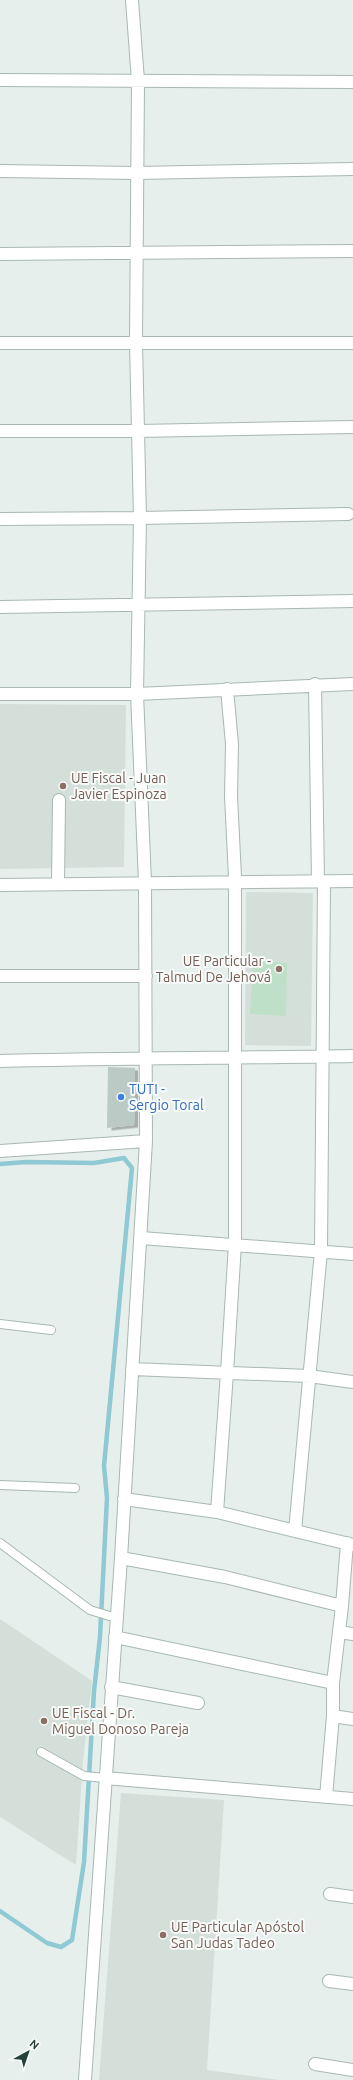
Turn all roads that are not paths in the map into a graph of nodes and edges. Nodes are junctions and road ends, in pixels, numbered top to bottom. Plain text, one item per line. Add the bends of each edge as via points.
1 (132, 0) edge
2 (0, 80) edge
3 (138, 81) junction
4 (353, 82) edge
5 (353, 169) edge
6 (0, 171) edge
7 (136, 173) junction
8 (353, 251) edge
9 (137, 252) junction
10 (0, 254) edge
11 (0, 343) edge
12 (353, 343) edge
13 (136, 344) junction
14 (353, 427) edge
15 (0, 431) edge
16 (138, 431) junction
17 (348, 514) dead end
18 (140, 518) junction
19 (0, 519) edge
20 (353, 601) edge
21 (137, 605) junction
22 (0, 607) edge
23 (315, 684) junction
24 (353, 684) edge
25 (227, 689) junction
26 (0, 694) edge
27 (137, 694) junction
28 (59, 800) dead end
29 (235, 881) junction
30 (353, 881) edge
31 (145, 882) junction
32 (321, 882) junction
33 (58, 884) junction
34 (0, 885) edge
35 (0, 976) edge
36 (146, 976) junction
37 (353, 1056) edge
38 (322, 1057) junction
39 (147, 1058) junction
40 (234, 1058) junction
41 (0, 1061) edge
42 (146, 1141) junction
43 (0, 1151) edge
44 (141, 1238) junction
45 (235, 1244) junction
46 (321, 1251) junction
47 (353, 1254) edge
48 (0, 1324) edge
49 (51, 1330) dead end
50 (132, 1369) junction
51 (228, 1372) junction
52 (309, 1376) junction
53 (353, 1382) edge
54 (0, 1485) edge
55 (75, 1488) dead end
56 (124, 1499) junction
57 (217, 1512) junction
58 (295, 1530) junction
59 (0, 1543) edge
60 (350, 1544) edge
61 (121, 1558) junction
62 (342, 1606) junction
63 (116, 1618) junction
64 (339, 1632) junction
65 (353, 1634) edge
66 (115, 1637) junction
67 (333, 1682) junction
68 (111, 1687) junction
69 (198, 1703) dead end
70 (333, 1716) junction
71 (353, 1719) edge
72 (41, 1752) dead end
73 (105, 1778) junction
74 (326, 1797) junction
75 (353, 1799) edge
76 (330, 1894) dead end
77 (353, 1897) edge
78 (328, 1981) dead end
79 (353, 1984) edge
80 (315, 2064) dead end
81 (353, 2070) edge
82 (85, 2080) edge

1 - 3 street
2 - 3 street
3 - 4 street
3 - 7 street
5 - 7 street
6 - 7 street
7 - 9 street
8 - 9 street
9 - 10 street
9 - 13 street
11 - 13 street
12 - 13 street
13 - 16 street
14 - 16 street
15 - 16 street
16 - 18 street
17 - 18 street
18 - 19 street
18 - 21 street
20 - 21 street
21 - 22 street
21 - 27 street
23 - 24 street
23 - 25 street
23 - 32 street
25 - 27 street
25 - 29 street via 232,744 231,796
26 - 27 street
27 - 31 street
28 - 33 street
29 - 31 street
29 - 32 street
29 - 40 street
30 - 32 street
31 - 33 street
31 - 36 street
32 - 38 street
33 - 34 street
35 - 36 street
36 - 39 street
37 - 38 street
38 - 40 street
38 - 46 street
39 - 40 street
39 - 41 street
39 - 42 street
40 - 45 street
42 - 43 street
42 - 44 street
44 - 45 street
44 - 50 street
45 - 46 street
45 - 51 street
46 - 47 street
46 - 52 street
48 - 49 lane
50 - 51 street
50 - 56 street
51 - 52 street
51 - 57 street
52 - 53 street
52 - 58 street
54 - 55 lane
56 - 57 street
56 - 61 street
57 - 58 street
58 - 60 street
59 - 63 lane via 90,1610
60 - 62 street
61 - 62 street via 225,1577
61 - 63 street
62 - 64 street
63 - 66 street
64 - 65 street
64 - 67 street
66 - 67 street
66 - 68 street
67 - 70 street
68 - 69 street
68 - 73 street
70 - 71 street
70 - 74 street
72 - 73 lane via 84,1776
73 - 74 street
73 - 82 street
74 - 75 street
76 - 77 street
78 - 79 street
80 - 81 street

